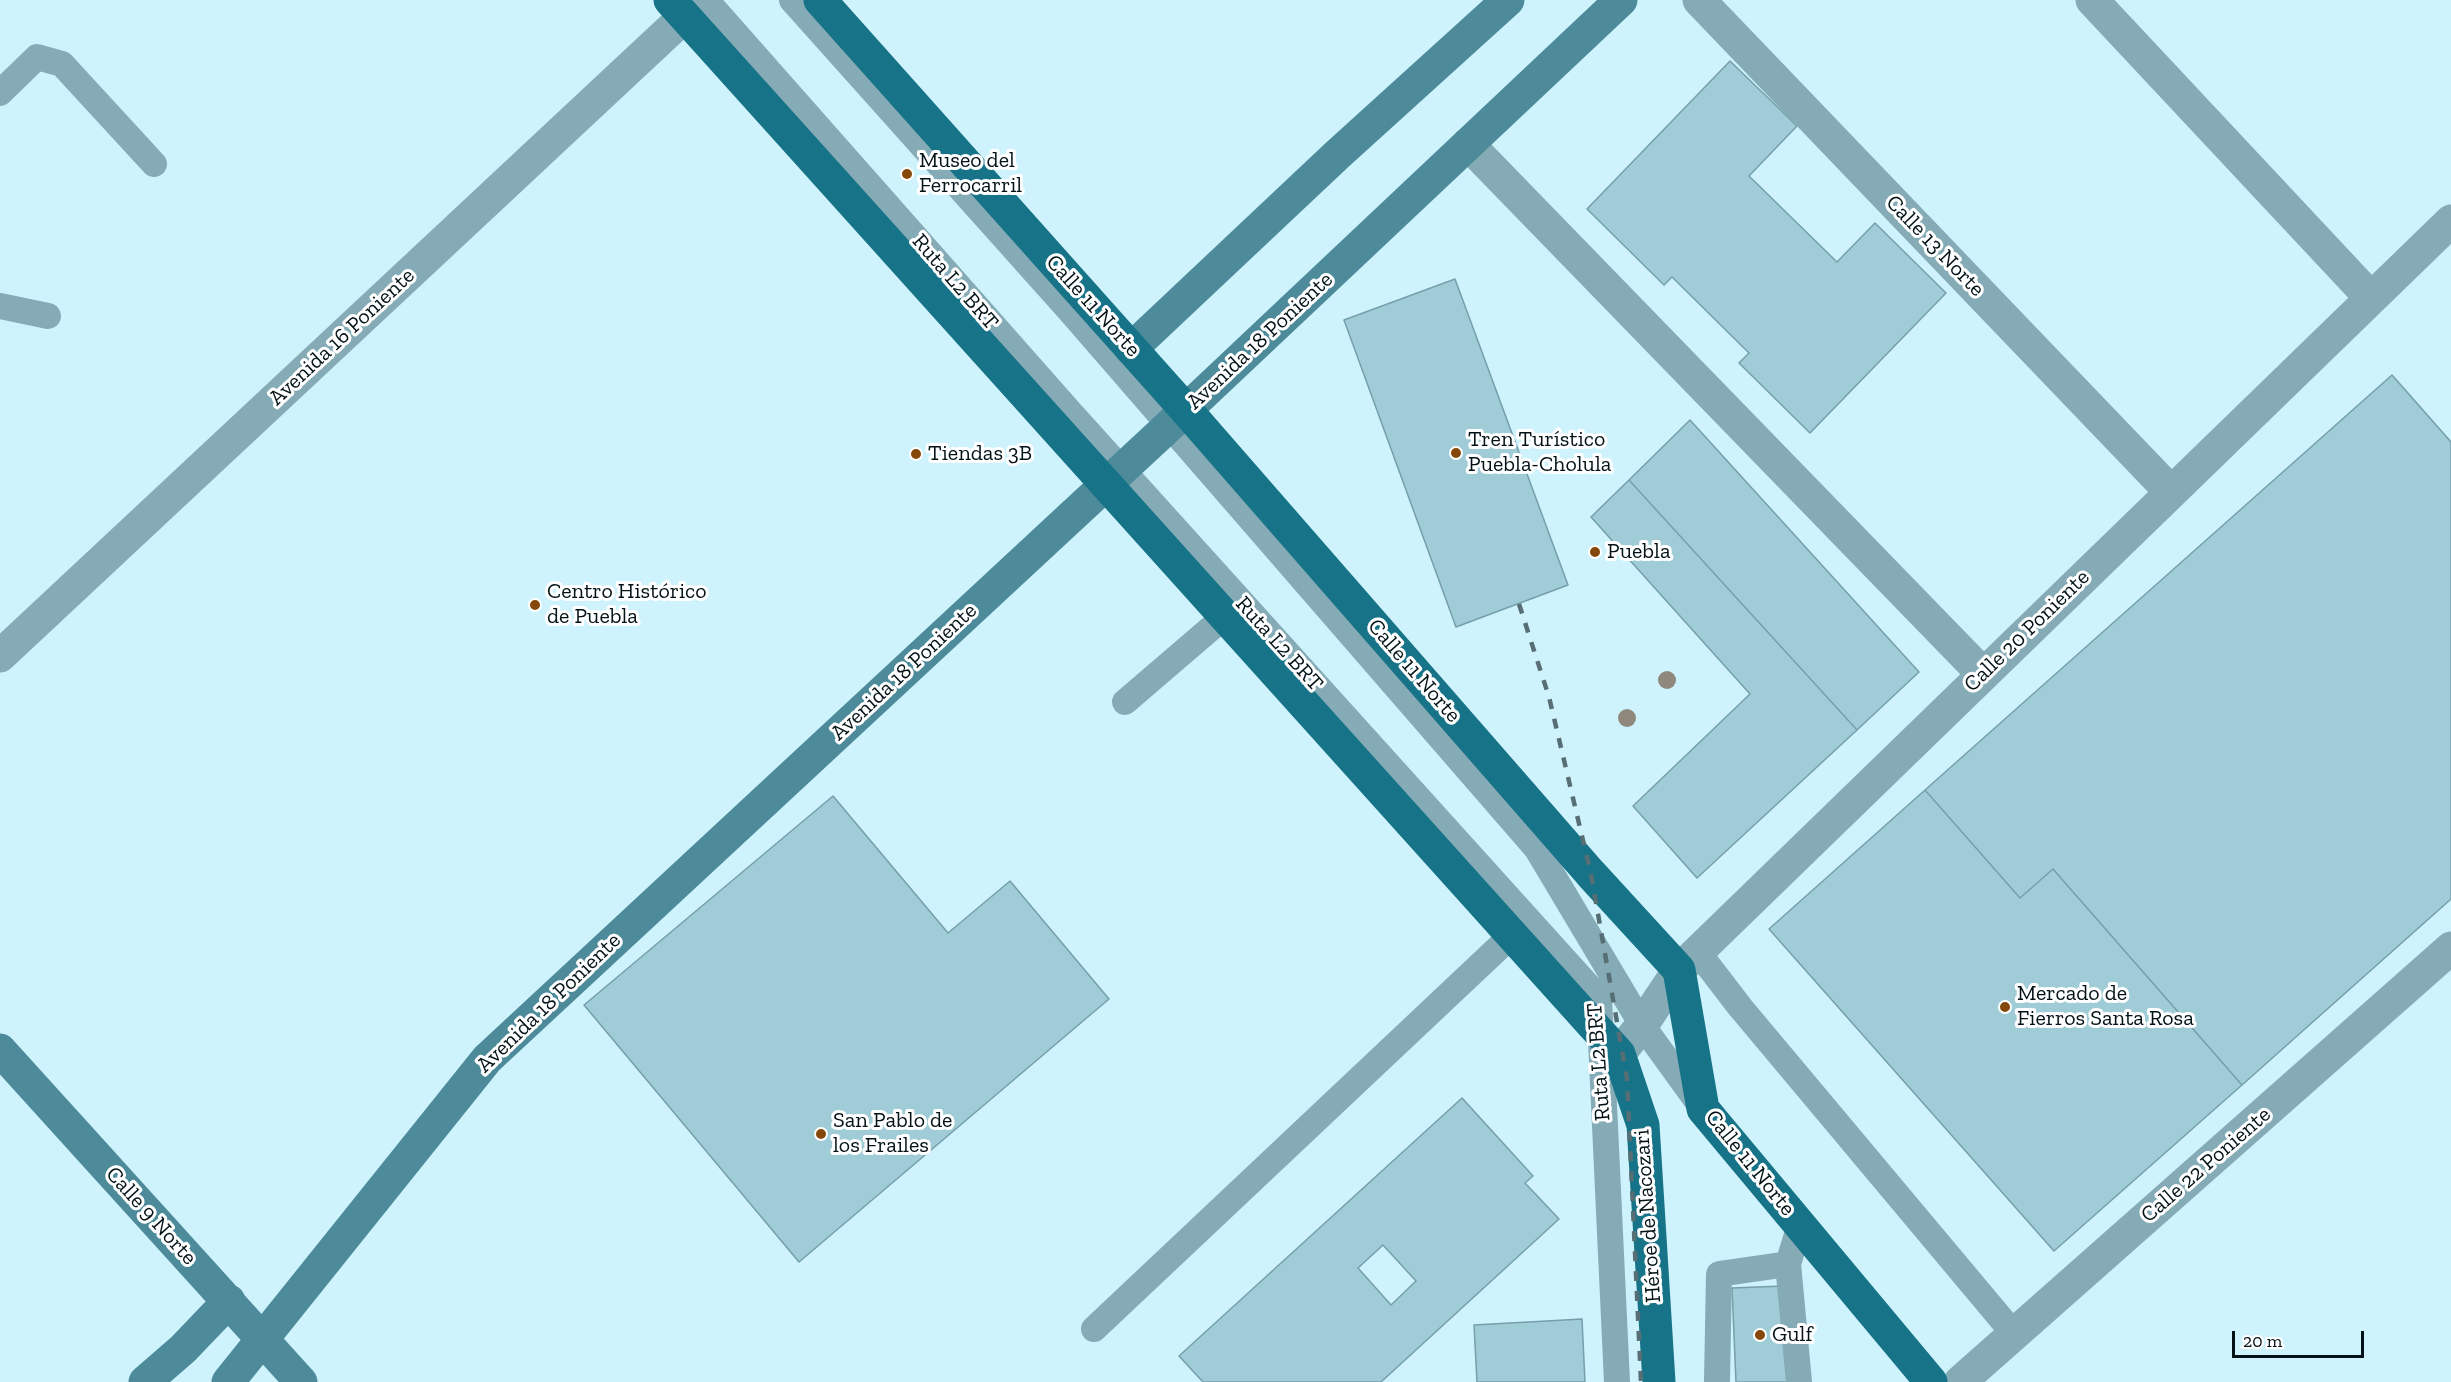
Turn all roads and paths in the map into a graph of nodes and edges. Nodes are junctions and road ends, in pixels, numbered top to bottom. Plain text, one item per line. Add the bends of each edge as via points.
1 (792, 0) edge
2 (819, 0) edge
3 (1509, 0) edge
4 (1621, 0) edge
5 (1699, 0) edge
6 (2092, 0) edge
7 (687, 6) edge
8 (0, 93) edge
9 (1468, 144) junction
10 (154, 164) dead end
11 (2447, 234) edge
12 (2371, 298) junction
13 (0, 306) edge
14 (48, 316) dead end
15 (1131, 350) junction
16 (1178, 418) junction
17 (1114, 477) junction
18 (2171, 492) junction
19 (1224, 617) junction
20 (0, 657) edge
21 (1983, 674) junction
22 (1125, 702) dead end
23 (1511, 936) junction
24 (2451, 948) edge
25 (1688, 960) junction
26 (1642, 1025) junction
27 (1609, 1043) junction
28 (0, 1050) edge
29 (1703, 1109) junction
30 (1800, 1225) junction
31 (1788, 1264) junction
32 (229, 1301) junction
33 (1094, 1329) dead end
34 (2014, 1334) junction
35 (262, 1339) junction
36 (145, 1382) edge
37 (228, 1382) edge
38 (301, 1382) edge
39 (1617, 1382) edge
40 (1659, 1382) edge
41 (1717, 1382) edge
42 (1799, 1382) edge
43 (1931, 1382) edge
44 (1960, 1382) edge

1 - 16 lane, Ruta L2 BRT
2 - 15 main road, Calle 11 Norte
3 - 15 street via 1337,155
4 - 9 street, Avenida 18 Poniente
5 - 18 street, Calle 13 Norte
6 - 12 street
7 - 17 main road
7 - 20 street, Avenida 16 Poniente
8 - 10 lane via 37,57 62,64
9 - 16 street, Avenida 18 Poniente
9 - 21 street
11 - 12 street, Calle 20 Poniente
12 - 18 street, Calle 20 Poniente
13 - 14 lane
15 - 16 main road, Calle 11 Norte
16 - 17 street, Avenida 18 Poniente
16 - 25 main road, Calle 11 Norte via 1592,874
16 - 26 lane, Ruta L2 BRT via 1538,849
17 - 19 main road
17 - 27 lane, Ruta L2 BRT via 1599,998
17 - 35 street, Avenida 18 Poniente via 487,1059
18 - 21 street, Calle 20 Poniente
19 - 22 lane
19 - 23 main road
21 - 25 street, Calle 20 Poniente
23 - 27 main road
23 - 33 lane
24 - 34 street, Calle 22 Poniente
25 - 26 street, Calle 20 Poniente
25 - 29 main road, Calle 11 Norte
25 - 34 lane via 1740,1007
26 - 27 street, Calle 20 Poniente
26 - 29 lane, Ruta L2 BRT
27 - 39 lane, Ruta L2 BRT
27 - 40 main road, Héroe de Nacozari via 1643,1125
28 - 32 street, Calle 9 Norte
29 - 30 main road, Calle 11 Norte
30 - 31 lane
30 - 43 main road, Calle 11 Norte
31 - 41 lane via 1719,1274
31 - 42 lane
32 - 35 street, Calle 9 Norte
32 - 36 street
34 - 44 street, Calle 22 Poniente
35 - 37 street, Avenida 18 Poniente
35 - 38 street, Calle 9 Norte

